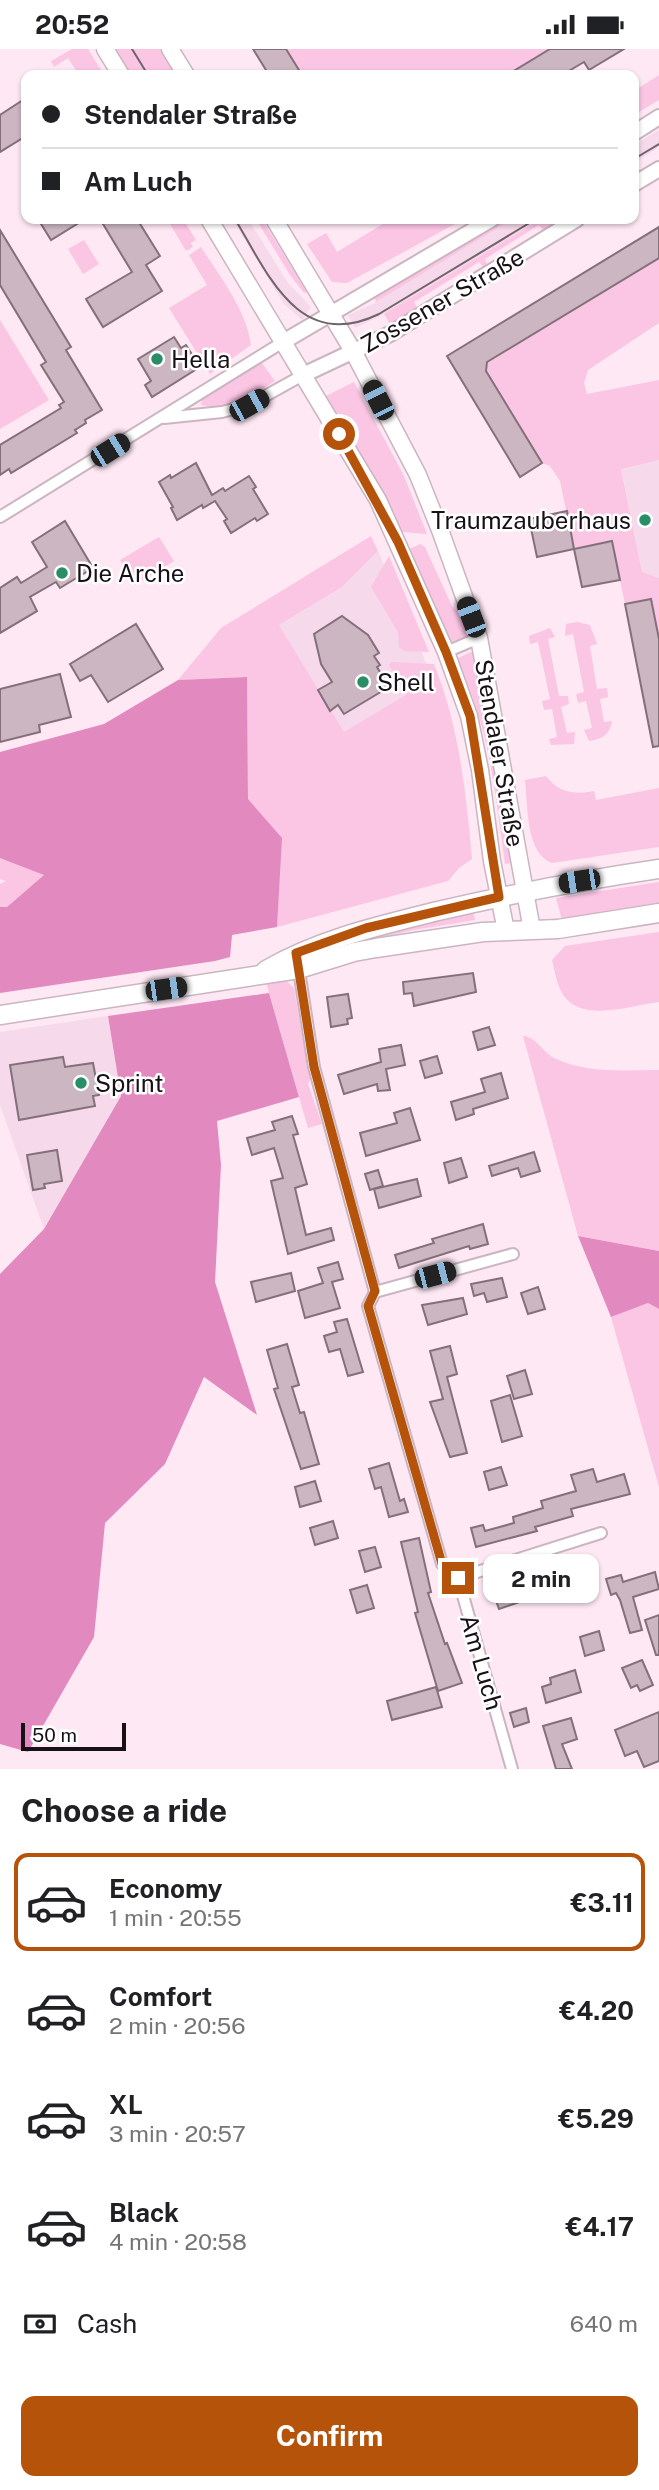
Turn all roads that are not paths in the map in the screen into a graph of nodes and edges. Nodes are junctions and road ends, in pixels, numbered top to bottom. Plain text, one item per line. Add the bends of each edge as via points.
1 (105, 49) edge
2 (170, 49) edge
3 (118, 70) edge
4 (183, 70) edge
5 (659, 117) edge
6 (639, 130) edge
7 (659, 169) edge
8 (639, 181) edge
9 (212, 224) edge
10 (277, 224) edge
11 (484, 224) edge
12 (570, 224) edge
13 (331, 314) junction
14 (283, 342) junction
15 (353, 351) junction
16 (303, 375) junction
17 (159, 419) junction
18 (0, 517) edge
19 (479, 638) junction
20 (446, 652) junction
21 (659, 869) edge
22 (524, 891) junction
23 (499, 897) junction
24 (659, 913) edge
25 (531, 923) junction
26 (505, 925) junction
27 (297, 961) junction
28 (0, 1015) edge
29 (513, 1254) dead end
30 (375, 1291) junction
31 (601, 1533) dead end
32 (458, 1578) junction
33 (512, 1769) edge

1 - 3 main road
2 - 4 main road
5 - 6 street
7 - 8 street
9 - 14 main road, Stendaler Straße
10 - 13 main road, Stendaler Straße
11 - 13 street, Zossener Straße
12 - 15 street, Zossener Straße via 390,334
13 - 14 street, Zossener Straße
13 - 15 main road, Stendaler Straße
14 - 16 main road, Stendaler Straße
14 - 17 street
15 - 16 street, Zossener Straße
15 - 19 main road, Stendaler Straße via 418,475
16 - 17 street via 249,405
16 - 20 main road, Stendaler Straße via 378,500
17 - 18 street
19 - 20 street
19 - 22 main road, Stendaler Straße
20 - 23 main road, Stendaler Straße via 470,716
21 - 22 main road
22 - 23 main road
22 - 25 main road, Stendaler Straße
23 - 26 main road, Stendaler Straße
23 - 27 main road via 366,928
24 - 25 main road
25 - 26 main road
26 - 27 main road
27 - 28 main road via 260,974
27 - 30 street, Am Luch via 314,1067
29 - 30 street
30 - 32 street, Am Luch via 368,1306 442,1564
31 - 32 street
32 - 33 street, Am Luch

